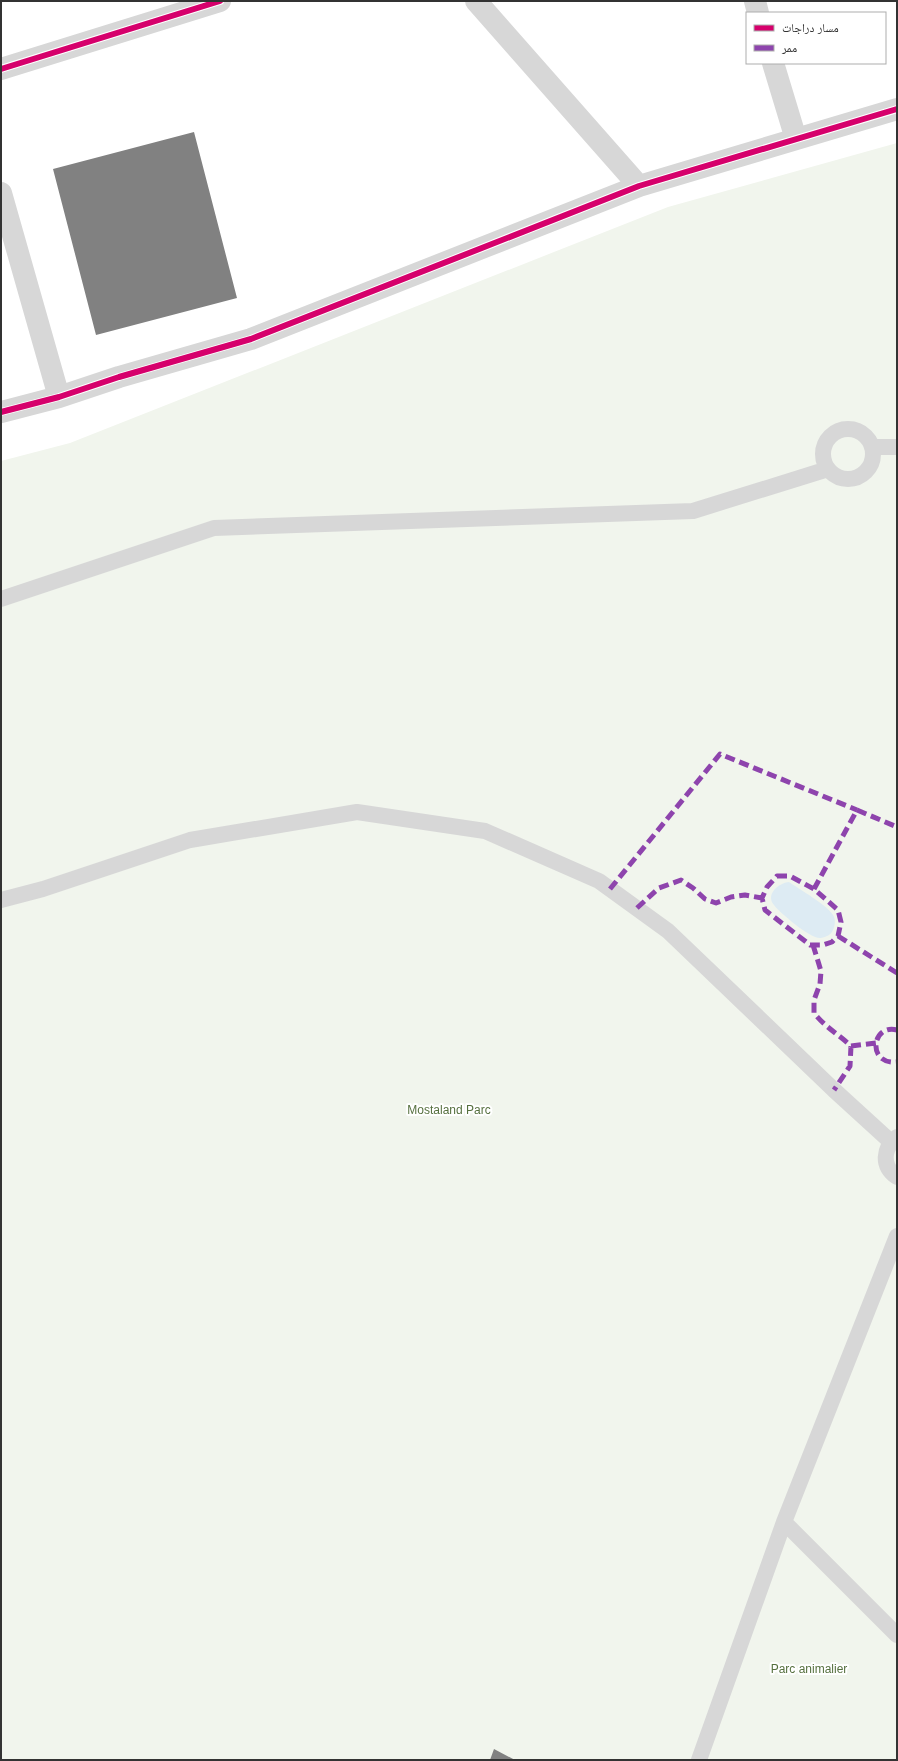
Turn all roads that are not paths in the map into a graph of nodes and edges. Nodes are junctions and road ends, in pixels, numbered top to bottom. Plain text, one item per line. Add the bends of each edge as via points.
1 (220, 1) edge
2 (476, 1) edge
3 (755, 1) edge
4 (758, 12) edge
5 (773, 64) edge
6 (1, 69) edge
7 (897, 109) edge
8 (796, 139) junction
9 (639, 186) junction
10 (1, 193) edge
11 (59, 397) junction
12 (1, 412) edge
13 (873, 447) junction
14 (897, 447) edge
15 (828, 469) junction
16 (1, 599) edge
17 (8, 898) edge
18 (1, 912) edge
19 (894, 1140) edge
20 (897, 1177) edge
21 (897, 1236) edge
22 (784, 1522) junction
23 (897, 1635) edge
24 (699, 1760) edge

1 - 6 street
2 - 9 street
3 - 4 street
5 - 8 street
7 - 8 street
8 - 9 street
9 - 11 street via 251,340 119,377
10 - 11 street
11 - 12 street
13 - 14 lane
13 - 15 lane via 872,464 860,477 842,478
13 - 15 lane via 870,440 858,430 850,428 834,432 828,438 823,453
15 - 16 lane via 693,511 214,528
17 - 18 lane
17 - 19 lane via 43,889 190,840 357,812 485,831 599,881 668,931 834,1090
19 - 20 lane via 885,1154 892,1174
21 - 22 lane
22 - 23 lane
22 - 24 lane

